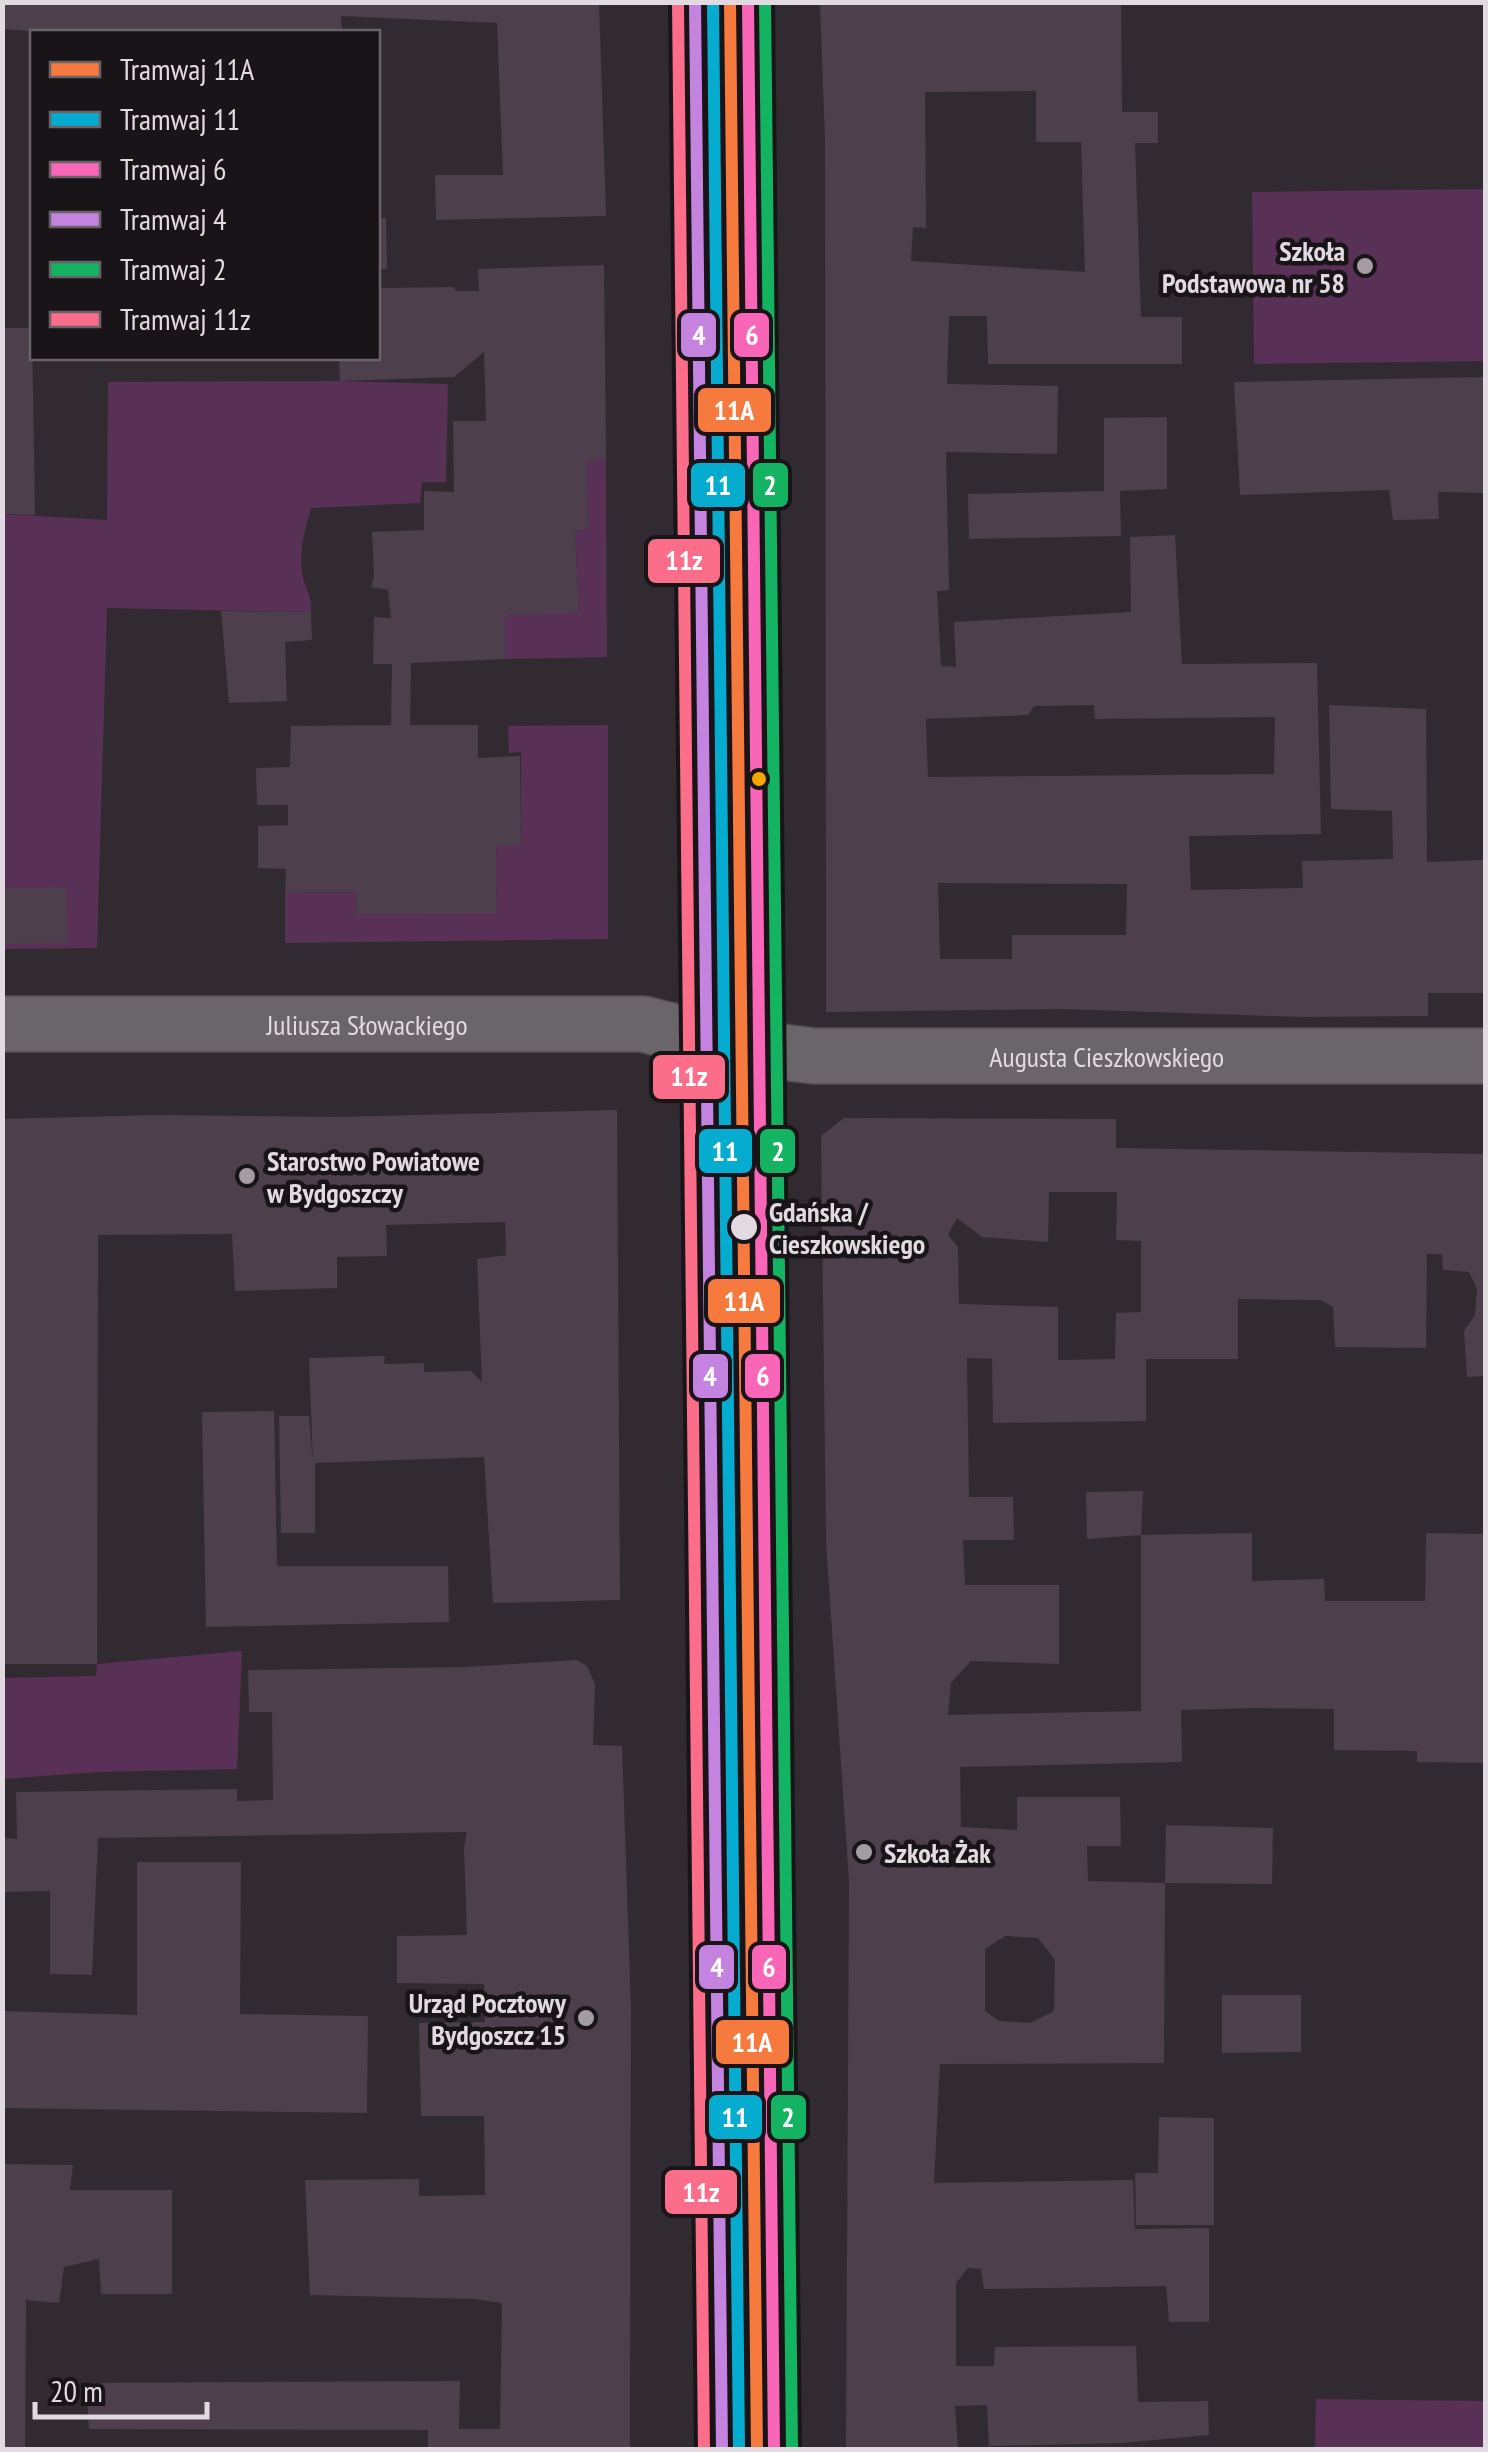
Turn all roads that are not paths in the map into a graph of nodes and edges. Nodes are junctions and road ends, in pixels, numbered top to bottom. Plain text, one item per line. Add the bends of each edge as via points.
1 (717, 2) edge
2 (2, 1024) edge
3 (728, 1045) junction
4 (1486, 1056) edge
5 (744, 2450) edge

1 - 3 street
2 - 3 street, Juliusza Słowackiego via 642,1024
3 - 4 street, Augusta Cieszkowskiego via 814,1056
3 - 5 street

